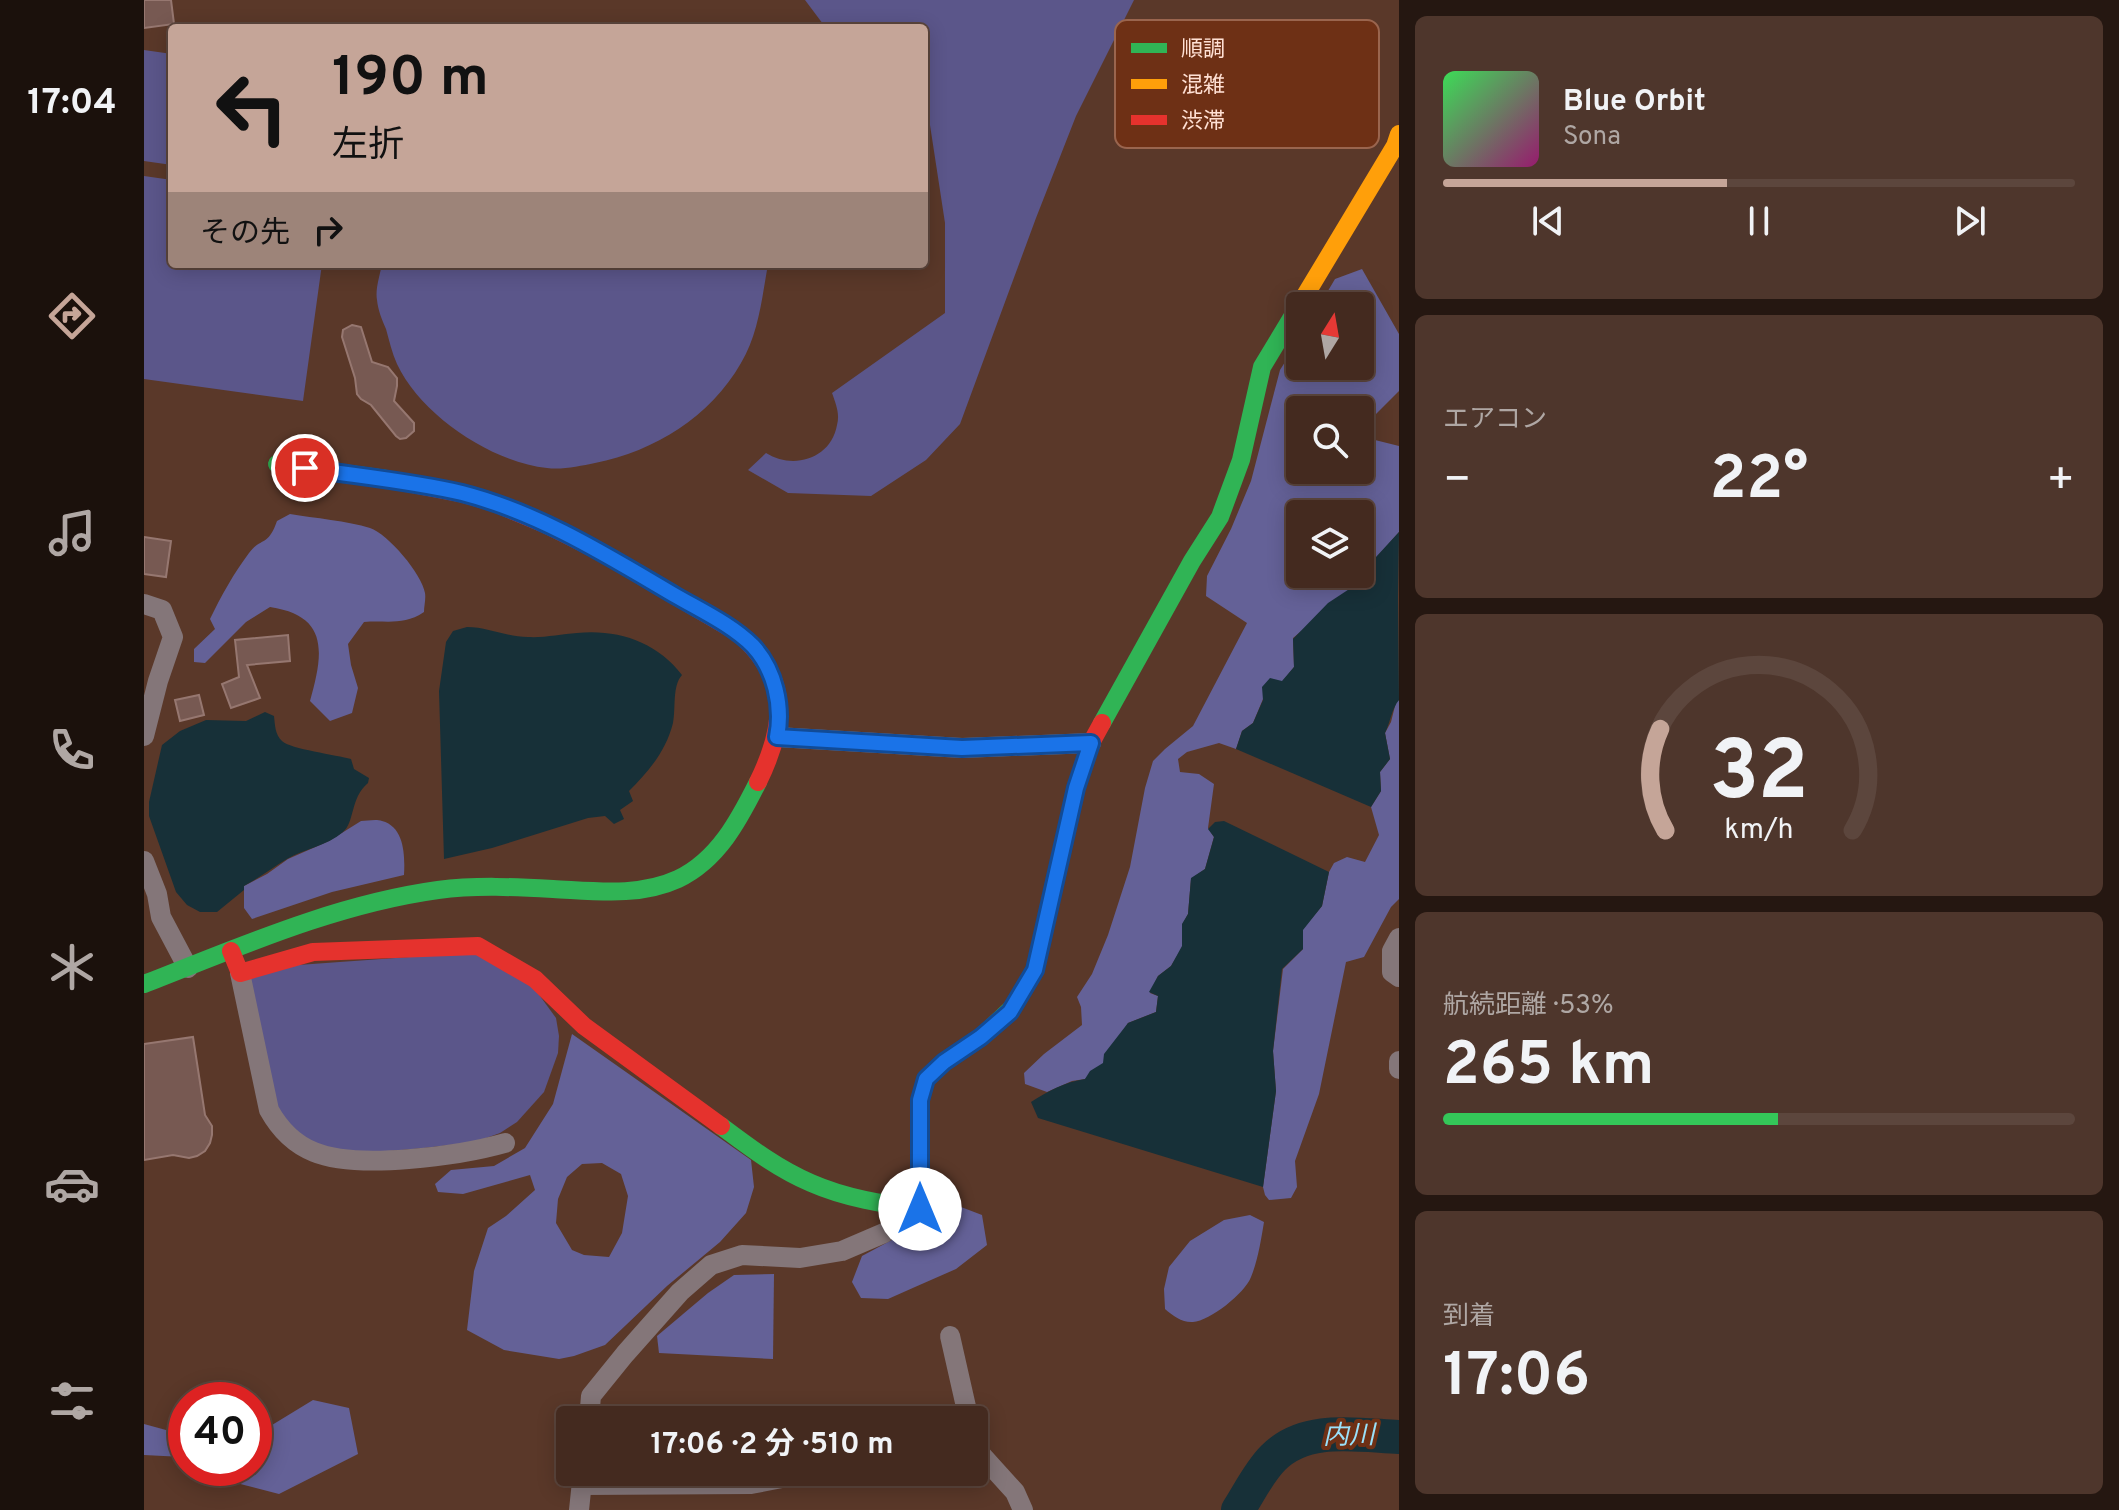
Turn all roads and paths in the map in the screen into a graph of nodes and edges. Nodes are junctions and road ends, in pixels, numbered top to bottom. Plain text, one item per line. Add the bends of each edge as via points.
1 (1399, 134) edge
2 (277, 464) dead end
3 (144, 604) edge
4 (144, 736) edge
5 (777, 737) junction
6 (1091, 743) junction
7 (144, 861) edge
8 (1399, 938) edge
9 (231, 951) junction
10 (188, 968) junction
11 (240, 973) junction
12 (1399, 977) edge
13 (144, 984) edge
14 (1399, 1061) edge
15 (1399, 1069) edge
16 (505, 1143) dead end
17 (920, 1209) junction
18 (950, 1336) dead end
19 (590, 1406) edge
20 (966, 1406) edge
21 (988, 1462) edge
22 (581, 1486) edge
23 (579, 1510) edge
24 (1023, 1510) edge

1 - 6 street via 1262,367 1241,460 1220,517
2 - 5 street via 463,494 583,542 716,619 753,647 778,699
3 - 4 street via 162,610 173,637
5 - 6 street via 962,748
5 - 9 street via 727,835 700,866 680,878 637,892 427,892 351,910
6 - 17 street via 1035,970 1010,1012 926,1079 920,1100
7 - 10 street via 161,917
8 - 12 street via 1392,951 1392,972
9 - 10 street
9 - 11 street
10 - 13 street
11 - 16 street via 269,1110 300,1145 336,1158 376,1160 473,1152
11 - 17 street via 313,952 478,946 535,979 584,1026 766,1159 826,1188
14 - 15 street
17 - 19 street via 884,1233 842,1251 800,1258 742,1255 711,1265 625,1354 591,1396
18 - 20 street
21 - 24 street via 1015,1492
22 - 23 street

